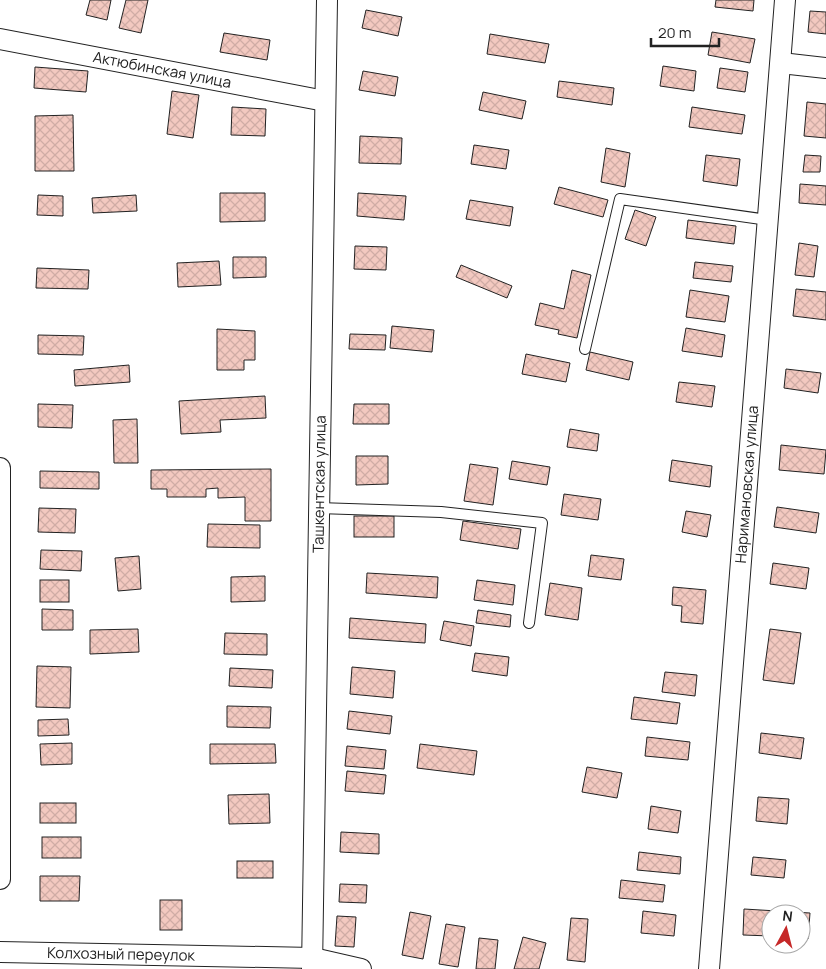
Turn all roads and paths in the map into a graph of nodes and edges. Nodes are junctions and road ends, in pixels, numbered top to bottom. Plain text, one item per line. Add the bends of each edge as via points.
1 (327, 0) edge
2 (785, 0) edge
3 (0, 39) edge
4 (780, 63) junction
5 (826, 68) edge
6 (325, 101) junction
7 (768, 220) junction
8 (585, 349) dead end
9 (0, 468) edge
10 (318, 508) junction
11 (529, 623) dead end
12 (0, 880) edge
13 (0, 952) edge
14 (313, 963) edge
15 (361, 969) edge
16 (709, 969) edge

1 - 6 street, Ташкентская улица
2 - 4 street, Наримановская улица
3 - 6 street, Актюбинская улица
4 - 5 street
4 - 7 street, Наримановская улица
6 - 10 street, Ташкентская улица
7 - 8 lane via 620,199
7 - 16 street, Наримановская улица
9 - 12 street
10 - 11 lane via 441,512 542,523
10 - 14 street, Ташкентская улица
13 - 14 street, Колхозный переулок
14 - 15 street, Колхозный переулок

